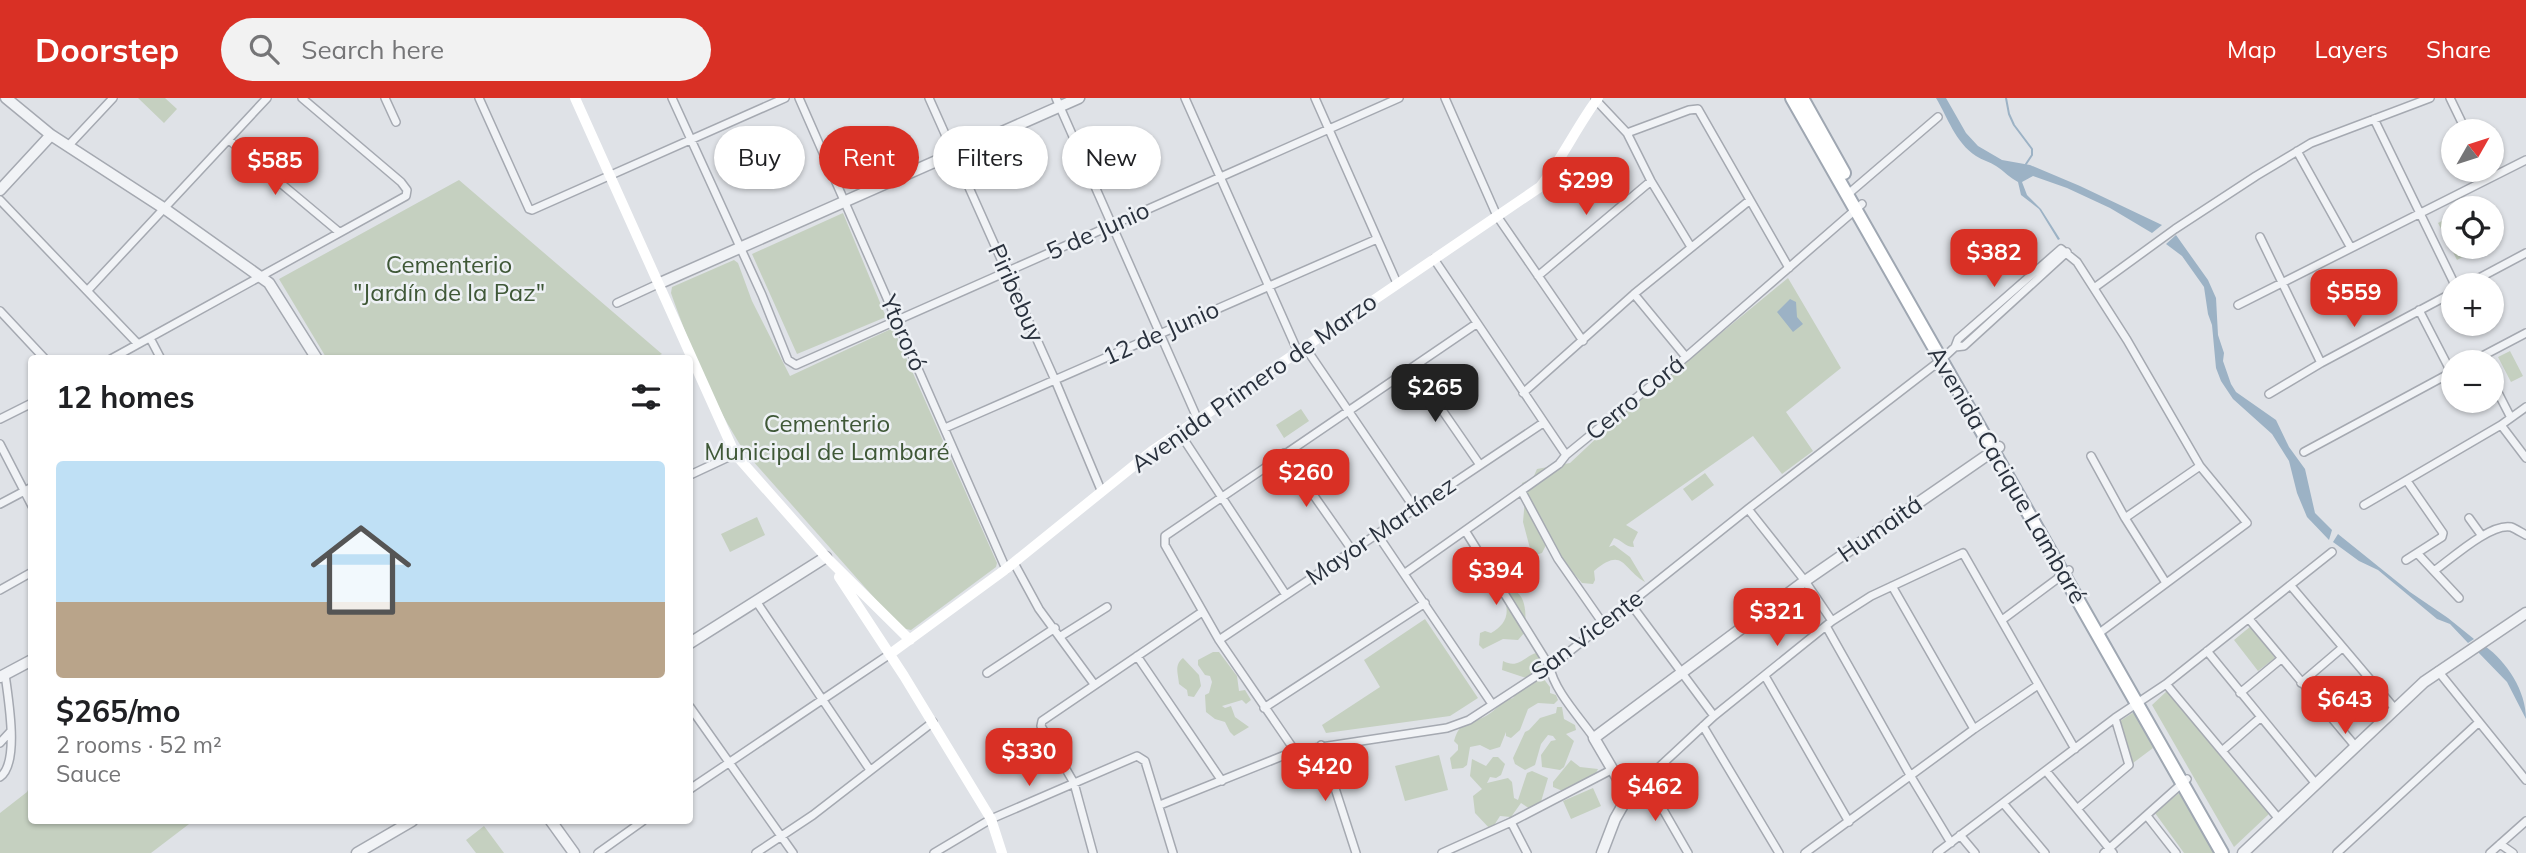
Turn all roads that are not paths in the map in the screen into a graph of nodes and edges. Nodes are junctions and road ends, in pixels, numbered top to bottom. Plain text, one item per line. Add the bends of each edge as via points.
1 (6, 98) edge
2 (113, 98) edge
3 (267, 98) edge
4 (302, 98) edge
5 (386, 98) edge
6 (479, 98) edge
7 (575, 98) edge
8 (672, 98) edge
9 (785, 98) edge
10 (799, 98) edge
11 (929, 98) edge
12 (1079, 98) edge
13 (1185, 98) edge
14 (1315, 98) edge
15 (1399, 98) edge
16 (1445, 98) edge
17 (1792, 98) edge
18 (1802, 98) edge
19 (2430, 98) edge
20 (2450, 98) edge
21 (1596, 99) edge
22 (1058, 102) edge
23 (1938, 117) dead end
24 (2374, 119) junction
25 (2460, 119) edge
26 (396, 122) dead end
27 (942, 126) edge
28 (1009, 126) edge
29 (1329, 129) junction
30 (1627, 133) junction
31 (51, 135) junction
32 (691, 139) junction
33 (229, 140) junction
34 (69, 145) junction
35 (2297, 151) junction
36 (2526, 160) edge
37 (933, 162) edge
38 (2504, 170) edge
39 (609, 175) junction
40 (1220, 177) junction
41 (1651, 181) junction
42 (2480, 182) edge
43 (970, 189) edge
44 (0, 190) edge
45 (1850, 192) junction
46 (0, 200) edge
47 (1750, 200) junction
48 (845, 202) junction
49 (1859, 207) junction
50 (165, 209) junction
51 (2420, 213) junction
52 (1497, 216) junction
53 (1112, 225) junction
54 (339, 232) junction
55 (2260, 237) dead end
56 (1377, 239) junction
57 (1691, 247) junction
58 (740, 248) junction
59 (2351, 248) junction
60 (2526, 253) edge
61 (1434, 259) junction
62 (1789, 268) junction
63 (1007, 272) junction
64 (2449, 273) edge
65 (2488, 273) edge
66 (1538, 276) junction
67 (261, 277) junction
68 (1397, 283) junction
69 (659, 284) junction
70 (2282, 284) junction
71 (1269, 286) junction
72 (2094, 288) junction
73 (88, 290) junction
74 (1634, 294) junction
75 (2441, 299) edge
76 (617, 303) dead end
77 (2238, 305) dead end
78 (2419, 310) junction
79 (0, 311) edge
80 (897, 320) junction
81 (1476, 324) junction
82 (2526, 332) edge
83 (1160, 334) junction
84 (150, 338) junction
85 (1583, 341) junction
86 (138, 344) junction
87 (1301, 349) junction
88 (2497, 350) edge
89 (2441, 351) edge
90 (1948, 354) junction
91 (41, 355) edge
92 (118, 355) edge
93 (159, 355) edge
94 (315, 355) edge
95 (691, 355) edge
96 (1686, 357) junction
97 (693, 360) edge
98 (2321, 363) junction
99 (1413, 368) junction
100 (2441, 377) edge
101 (1055, 380) junction
102 (1523, 393) junction
103 (2269, 394) dead end
104 (2504, 404) edge
105 (28, 405) edge
106 (2526, 407) edge
107 (1348, 410) junction
108 (2510, 416) junction
109 (0, 419) edge
110 (1198, 420) junction
111 (1543, 423) junction
112 (2501, 425) junction
113 (945, 428) junction
114 (1179, 432) junction
115 (0, 444) edge
116 (1996, 449) junction
117 (2304, 452) dead end
118 (1284, 453) junction
119 (735, 454) junction
120 (1566, 455) junction
121 (2091, 456) dead end
122 (2526, 457) edge
123 (1480, 465) junction
124 (2200, 466) junction
125 (693, 474) edge
126 (2407, 481) junction
127 (28, 489) edge
128 (1101, 490) junction
129 (1522, 492) junction
130 (1220, 496) junction
131 (0, 504) edge
132 (2364, 505) dead end
133 (1415, 509) junction
134 (1748, 509) junction
135 (2469, 518) dead end
136 (2125, 519) junction
137 (1466, 532) junction
138 (1377, 534) junction
139 (2526, 535) edge
140 (2482, 536) junction
141 (1352, 550) junction
142 (2332, 552) dead end
143 (2417, 553) junction
144 (826, 557) junction
145 (2406, 560) dead end
146 (1010, 566) junction
147 (2434, 571) junction
148 (2066, 572) junction
149 (1405, 573) junction
150 (28, 574) edge
151 (1805, 581) junction
152 (2166, 583) junction
153 (1892, 586) junction
154 (2291, 586) junction
155 (0, 590) edge
156 (1286, 595) junction
157 (2459, 598) dead end
158 (757, 601) junction
159 (1425, 603) junction
160 (1630, 603) junction
161 (1107, 607) dead end
162 (1202, 612) junction
163 (2526, 613) edge
164 (2249, 619) junction
165 (2002, 620) junction
166 (1829, 623) junction
167 (1604, 625) junction
168 (1055, 628) junction
169 (2100, 632) junction
170 (1061, 636) junction
171 (909, 640) junction
172 (1219, 640) junction
173 (693, 641) edge
174 (2342, 648) junction
175 (2207, 651) junction
176 (890, 654) junction
177 (1137, 656) junction
178 (2281, 659) junction
179 (28, 662) edge
180 (1550, 667) junction
181 (2438, 671) junction
182 (987, 673) dead end
183 (1683, 674) junction
184 (3, 676) edge
185 (1765, 676) junction
186 (2301, 683) junction
187 (1094, 684) junction
188 (2166, 684) junction
189 (2038, 685) junction
190 (2240, 692) junction
191 (823, 698) junction
192 (2140, 702) junction
193 (1492, 704) junction
194 (1264, 708) junction
195 (2396, 710) junction
196 (693, 711) edge
197 (1714, 716) junction
198 (2261, 717) junction
199 (2115, 718) junction
200 (933, 722) junction
201 (2479, 723) junction
202 (1703, 726) junction
203 (1974, 729) junction
204 (10, 732) junction
205 (1594, 738) junction
206 (0, 743) edge
207 (1321, 745) junction
208 (2356, 747) junction
209 (2075, 749) junction
210 (1295, 751) junction
211 (2222, 751) junction
212 (729, 763) junction
213 (870, 769) junction
214 (1613, 769) junction
215 (2046, 771) junction
216 (1910, 775) junction
217 (0, 777) edge
218 (1646, 779) junction
219 (2526, 780) edge
220 (1222, 781) junction
221 (2185, 782) junction
222 (1074, 783) junction
223 (2316, 784) junction
224 (693, 787) edge
225 (1628, 796) junction
226 (2003, 803) junction
227 (1160, 805) junction
228 (2077, 809) junction
229 (2147, 816) junction
230 (991, 819) junction
231 (2279, 819) junction
232 (2526, 821) edge
233 (1510, 822) junction
234 (1849, 822) junction
235 (407, 824) edge
236 (553, 824) edge
237 (639, 824) edge
238 (1960, 835) junction
239 (782, 836) junction
240 (1951, 843) junction
241 (2500, 844) junction
242 (2109, 851) edge
243 (357, 853) edge
244 (574, 853) edge
245 (598, 853) edge
246 (756, 853) edge
247 (793, 853) edge
248 (934, 853) edge
249 (1002, 853) edge
250 (1093, 853) edge
251 (1173, 853) edge
252 (1356, 853) edge
253 (1441, 853) edge
254 (1527, 853) edge
255 (1602, 853) edge
256 (1688, 853) edge
257 (1779, 853) edge
258 (1805, 853) edge
259 (1937, 853) edge
260 (1975, 853) edge
261 (2045, 853) edge
262 (2176, 853) edge
263 (2222, 853) edge
264 (2229, 853) edge
265 (2242, 853) edge
266 (2337, 853) edge
267 (2490, 853) edge
268 (2513, 853) edge

1 - 31 street
2 - 34 street
3 - 33 street
4 - 54 street via 407,190 402,199
5 - 26 street
6 - 39 street via 531,210
7 - 39 main road
8 - 32 street
9 - 32 street
10 - 48 street, Ytororó
11 - 27 street, Piribebuy
12 - 22 street
13 - 40 street
14 - 29 street
15 - 29 street, 5 de Junio
16 - 52 street
17 - 45 main road, Avenida Cacique Lambaré
18 - 45 main road, Avenida Cacique Lambaré
19 - 24 street
20 - 25 street
21 - 30 street
21 - 52 main road, Avenida Primero de Marzo via 1540,187
22 - 28 street
22 - 53 street
23 - 45 street
24 - 35 street
24 - 51 street
29 - 40 street, 5 de Junio
29 - 56 street
30 - 41 street
30 - 47 street via 1698,109
31 - 34 street
31 - 44 street
32 - 39 street
32 - 58 street
33 - 50 street
33 - 54 street
34 - 50 street
35 - 59 street
35 - 72 street via 2175,229
36 - 38 street
37 - 48 street
39 - 69 main road
40 - 53 street, 5 de Junio
40 - 71 street
41 - 57 street
41 - 66 street
42 - 51 street
43 - 63 street, Piribebuy
45 - 49 main road, Avenida Cacique Lambaré
46 - 73 street
47 - 57 street
47 - 62 street
48 - 58 street
48 - 80 street, Ytororó
49 - 62 street, Cerro Corá
49 - 90 main road, Avenida Cacique Lambaré
50 - 67 street
50 - 73 street
51 - 59 street
51 - 64 street
52 - 61 main road, Avenida Primero de Marzo
52 - 66 street
53 - 63 street, 5 de Junio
53 - 83 street
54 - 67 street
55 - 70 street
56 - 68 street
56 - 71 street, 12 de Junio
57 - 74 street
58 - 69 street
58 - 80 street, 5 de Junio via 788,360 796,365
59 - 70 street
60 - 65 street
61 - 68 main road, Avenida Primero de Marzo
61 - 81 street
62 - 96 street, Cerro Corá
63 - 80 street, 5 de Junio
63 - 101 street, Piribebuy
66 - 85 street
67 - 84 street
67 - 94 street
68 - 87 main road, Avenida Primero de Marzo
69 - 76 street
69 - 95 main road
70 - 77 street
70 - 98 street
71 - 83 street, 12 de Junio
71 - 87 street
72 - 90 street, San Vicente via 2064,251 1964,346
72 - 124 street
73 - 86 street
74 - 85 street
74 - 96 street
75 - 78 street
78 - 89 street
78 - 98 street
79 - 91 street
80 - 113 street, Ytororó
81 - 99 street
81 - 102 street
82 - 88 street
83 - 101 street, 12 de Junio
83 - 110 street
84 - 86 street
84 - 93 street
85 - 102 street
86 - 92 street
87 - 107 street
87 - 110 main road, Avenida Primero de Marzo
90 - 116 main road, Avenida Cacique Lambaré
90 - 134 street, San Vicente
96 - 120 street, Cerro Corá
97 - 119 main road
98 - 103 street
99 - 107 street
99 - 123 street
100 - 117 street
101 - 113 street, 12 de Junio
101 - 128 street, Piribebuy
102 - 111 street
104 - 108 street
105 - 109 street
106 - 108 street
107 - 118 street
107 - 133 street
108 - 112 street
110 - 114 main road, Avenida Primero de Marzo
111 - 120 street
111 - 123 street, Mayor Martínez
112 - 122 street
112 - 126 street
113 - 146 street, Ytororó
114 - 128 main road, Avenida Primero de Marzo
114 - 130 street
115 - 127 street
116 - 148 main road, Avenida Cacique Lambaré
116 - 151 street, Humaitá
118 - 130 street
118 - 141 street
119 - 125 street
119 - 144 main road
120 - 129 street, Cerro Corá
121 - 136 street
123 - 133 street, Mayor Martínez
124 - 136 street
124 - 152 street via 2248,523
126 - 132 street
126 - 143 street via 2443,533
127 - 131 street
128 - 146 main road, Avenida Primero de Marzo
129 - 137 street, Cerro Corá
129 - 167 street via 1558,559
130 - 156 street
130 - 162 street via 1165,536 1165,545
133 - 138 street, Mayor Martínez
134 - 151 street
134 - 160 street, San Vicente
135 - 140 street
136 - 152 street
137 - 149 street, Cerro Corá
137 - 180 street
138 - 141 street, Mayor Martínez
138 - 149 street
139 - 140 street via 2501,527
140 - 147 street
141 - 156 street, Mayor Martínez
142 - 154 street
143 - 145 street
143 - 147 street
144 - 158 street
144 - 171 main road
144 - 176 main road
146 - 168 street, Ytororó
146 - 171 main road, Avenida Primero de Marzo
147 - 157 street
148 - 165 street
148 - 169 main road, Avenida Cacique Lambaré
149 - 159 street
150 - 155 street
151 - 166 street
151 - 183 street, Humaitá
152 - 169 street
153 - 165 street via 1963,553
153 - 166 street
153 - 203 street
154 - 164 street
154 - 174 street
156 - 172 street, Mayor Martínez
158 - 173 street
158 - 191 street
159 - 193 street
159 - 194 street
160 - 167 street, San Vicente
160 - 183 street
161 - 170 street
162 - 172 street
162 - 177 street
163 - 181 street
164 - 175 street
164 - 178 street
165 - 189 street
166 - 185 street
166 - 216 street
167 - 180 street, San Vicente
168 - 170 street, Ytororó
168 - 182 street
169 - 192 main road, Avenida Cacique Lambaré
170 - 187 street, Ytororó
171 - 176 main road, Avenida Primero de Marzo
172 - 194 street
174 - 186 street
174 - 195 street
175 - 188 street
175 - 190 street
176 - 191 street
176 - 200 main road
177 - 187 street
177 - 220 street
178 - 186 street
178 - 190 street
179 - 184 street
180 - 193 street, San Vicente
180 - 205 street
181 - 195 street
181 - 201 street
183 - 197 street
183 - 205 street, Humaitá
184 - 204 street
185 - 197 street
185 - 234 street
186 - 208 street
187 - 222 street via 1042,721
188 - 192 street
188 - 211 street
189 - 203 street
189 - 209 street
190 - 198 street
191 - 212 street
191 - 213 street
192 - 199 street
192 - 221 main road, Avenida Cacique Lambaré
193 - 207 street, San Vicente via 1447,728
194 - 210 street
195 - 208 street
196 - 212 street
197 - 202 street
198 - 211 street
198 - 223 street
199 - 209 street
199 - 228 street via 2129,765
200 - 213 street
200 - 230 main road
201 - 219 street
201 - 266 street
202 - 218 street
202 - 257 street
203 - 216 street
204 - 206 street
204 - 217 street via 10,760
205 - 214 street
207 - 210 street, San Vicente
207 - 252 street
208 - 223 street
209 - 215 street
210 - 220 street, San Vicente
211 - 231 street
212 - 224 street
212 - 239 street
213 - 239 street
214 - 225 street
214 - 233 street
215 - 226 street
215 - 228 street
216 - 234 street
216 - 240 street
218 - 225 street
218 - 256 street
220 - 227 street, San Vicente
221 - 229 street
221 - 263 main road, Avenida Cacique Lambaré
221 - 264 main road, Avenida Cacique Lambaré
222 - 227 street via 1137,756 1145,761
222 - 230 street
222 - 250 street
223 - 231 street
225 - 255 street
226 - 238 street
226 - 261 street
227 - 251 street
228 - 242 street
229 - 242 street
229 - 262 street
230 - 248 street
230 - 249 main road
231 - 265 street
232 - 241 street
233 - 253 street
233 - 254 street
234 - 258 street
235 - 243 street
236 - 244 street
237 - 245 street
238 - 240 street
238 - 260 street
239 - 246 street
239 - 247 street
240 - 259 street
241 - 267 street
241 - 268 street

